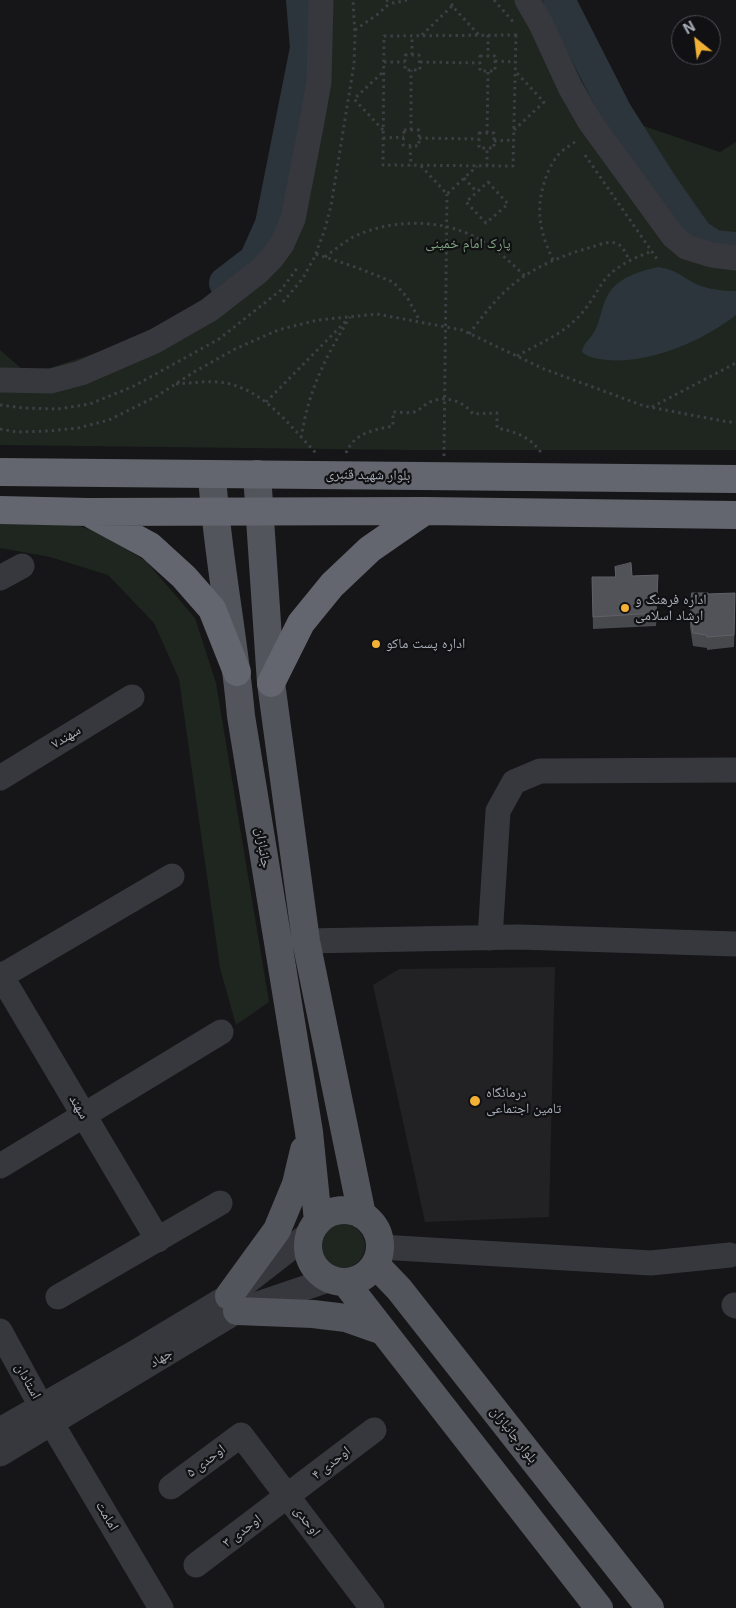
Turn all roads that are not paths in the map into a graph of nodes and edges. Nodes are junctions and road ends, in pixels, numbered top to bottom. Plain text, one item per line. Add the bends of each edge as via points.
1 (321, 0) edge
2 (527, 0) edge
3 (736, 258) edge
4 (0, 380) edge
5 (0, 472) edge
6 (257, 474) junction
7 (212, 475) junction
8 (736, 479) edge
9 (0, 510) edge
10 (260, 511) junction
11 (425, 511) junction
12 (88, 512) junction
13 (214, 512) junction
14 (736, 515) edge
15 (22, 566) dead end
16 (0, 578) edge
17 (237, 672) junction
18 (271, 683) junction
19 (132, 697) dead end
20 (275, 715) junction
21 (241, 716) junction
22 (736, 770) edge
23 (0, 778) edge
24 (172, 876) dead end
25 (490, 938) junction
26 (306, 941) junction
27 (736, 944) edge
28 (0, 976) edge
29 (221, 1032) dead end
30 (83, 1116) junction
31 (309, 1132) junction
32 (0, 1166) edge
33 (220, 1203) dead end
34 (362, 1215) junction
35 (314, 1227) junction
36 (158, 1240) junction
37 (730, 1255) dead end
38 (378, 1256) junction
39 (338, 1280) junction
40 (58, 1297) dead end
41 (233, 1303) junction
42 (0, 1331) edge
43 (383, 1332) junction
44 (47, 1415) junction
45 (0, 1430) edge
46 (374, 1430) dead end
47 (241, 1435) joint
48 (0, 1454) edge
49 (171, 1487) dead end
50 (288, 1496) junction
51 (196, 1565) dead end
52 (161, 1608) edge
53 (372, 1608) edge
54 (599, 1608) edge
55 (650, 1608) edge

1 - 4 street via 319,82 293,218 282,244 271,258 258,272 208,310 155,341 81,373 50,381
2 - 3 street via 590,122 673,236 686,247
5 - 7 highway, بلوار شهید قنبری
6 - 7 highway, بلوار شهید قنبری
6 - 8 highway, بلوار شهید قنبری
6 - 10 main road
7 - 13 main road, جانبازان
9 - 12 highway
10 - 11 highway
10 - 13 highway
10 - 18 main road
11 - 14 highway
11 - 18 highway via 370,549 332,585 301,624
12 - 13 highway
12 - 17 highway via 150,546 184,577 212,609
13 - 17 main road, جانبازان
15 - 16 street
17 - 21 main road, جانبازان
18 - 20 main road
19 - 23 street, سهند۷
20 - 21 main road via 262,704 253,706
20 - 26 main road
21 - 31 main road, جانبازان
22 - 25 street via 540,771 514,782 498,811
24 - 28 street
25 - 26 street
25 - 27 street
26 - 34 main road
28 - 30 street, سهند
29 - 30 street
30 - 32 street
30 - 36 street, سهند
31 - 35 main road, جانبازان
31 - 41 main road via 296,1184 277,1230
33 - 36 street
34 - 35 main road via 353,1211 334,1211
34 - 38 main road via 378,1234
35 - 39 main road via 308,1242 311,1260 316,1268
35 - 41 street, جهاد
36 - 40 street
37 - 38 street via 651,1263
38 - 39 main road via 367,1273 357,1279
38 - 55 main road, بلوار جانبازان via 399,1289
39 - 41 street, جهاد
39 - 43 main road
41 - 43 main road via 346,1318
41 - 44 street, جهاد
42 - 44 street, استادان
43 - 54 main road
44 - 45 street, جهاد
44 - 48 street, جهاد
44 - 52 street, امامت
46 - 50 street, اوحدی ۴
47 - 49 street, اوحدی ۵
47 - 50 street, اوحدی
50 - 51 street, اوحدی ۳
50 - 53 street, اوحدی

